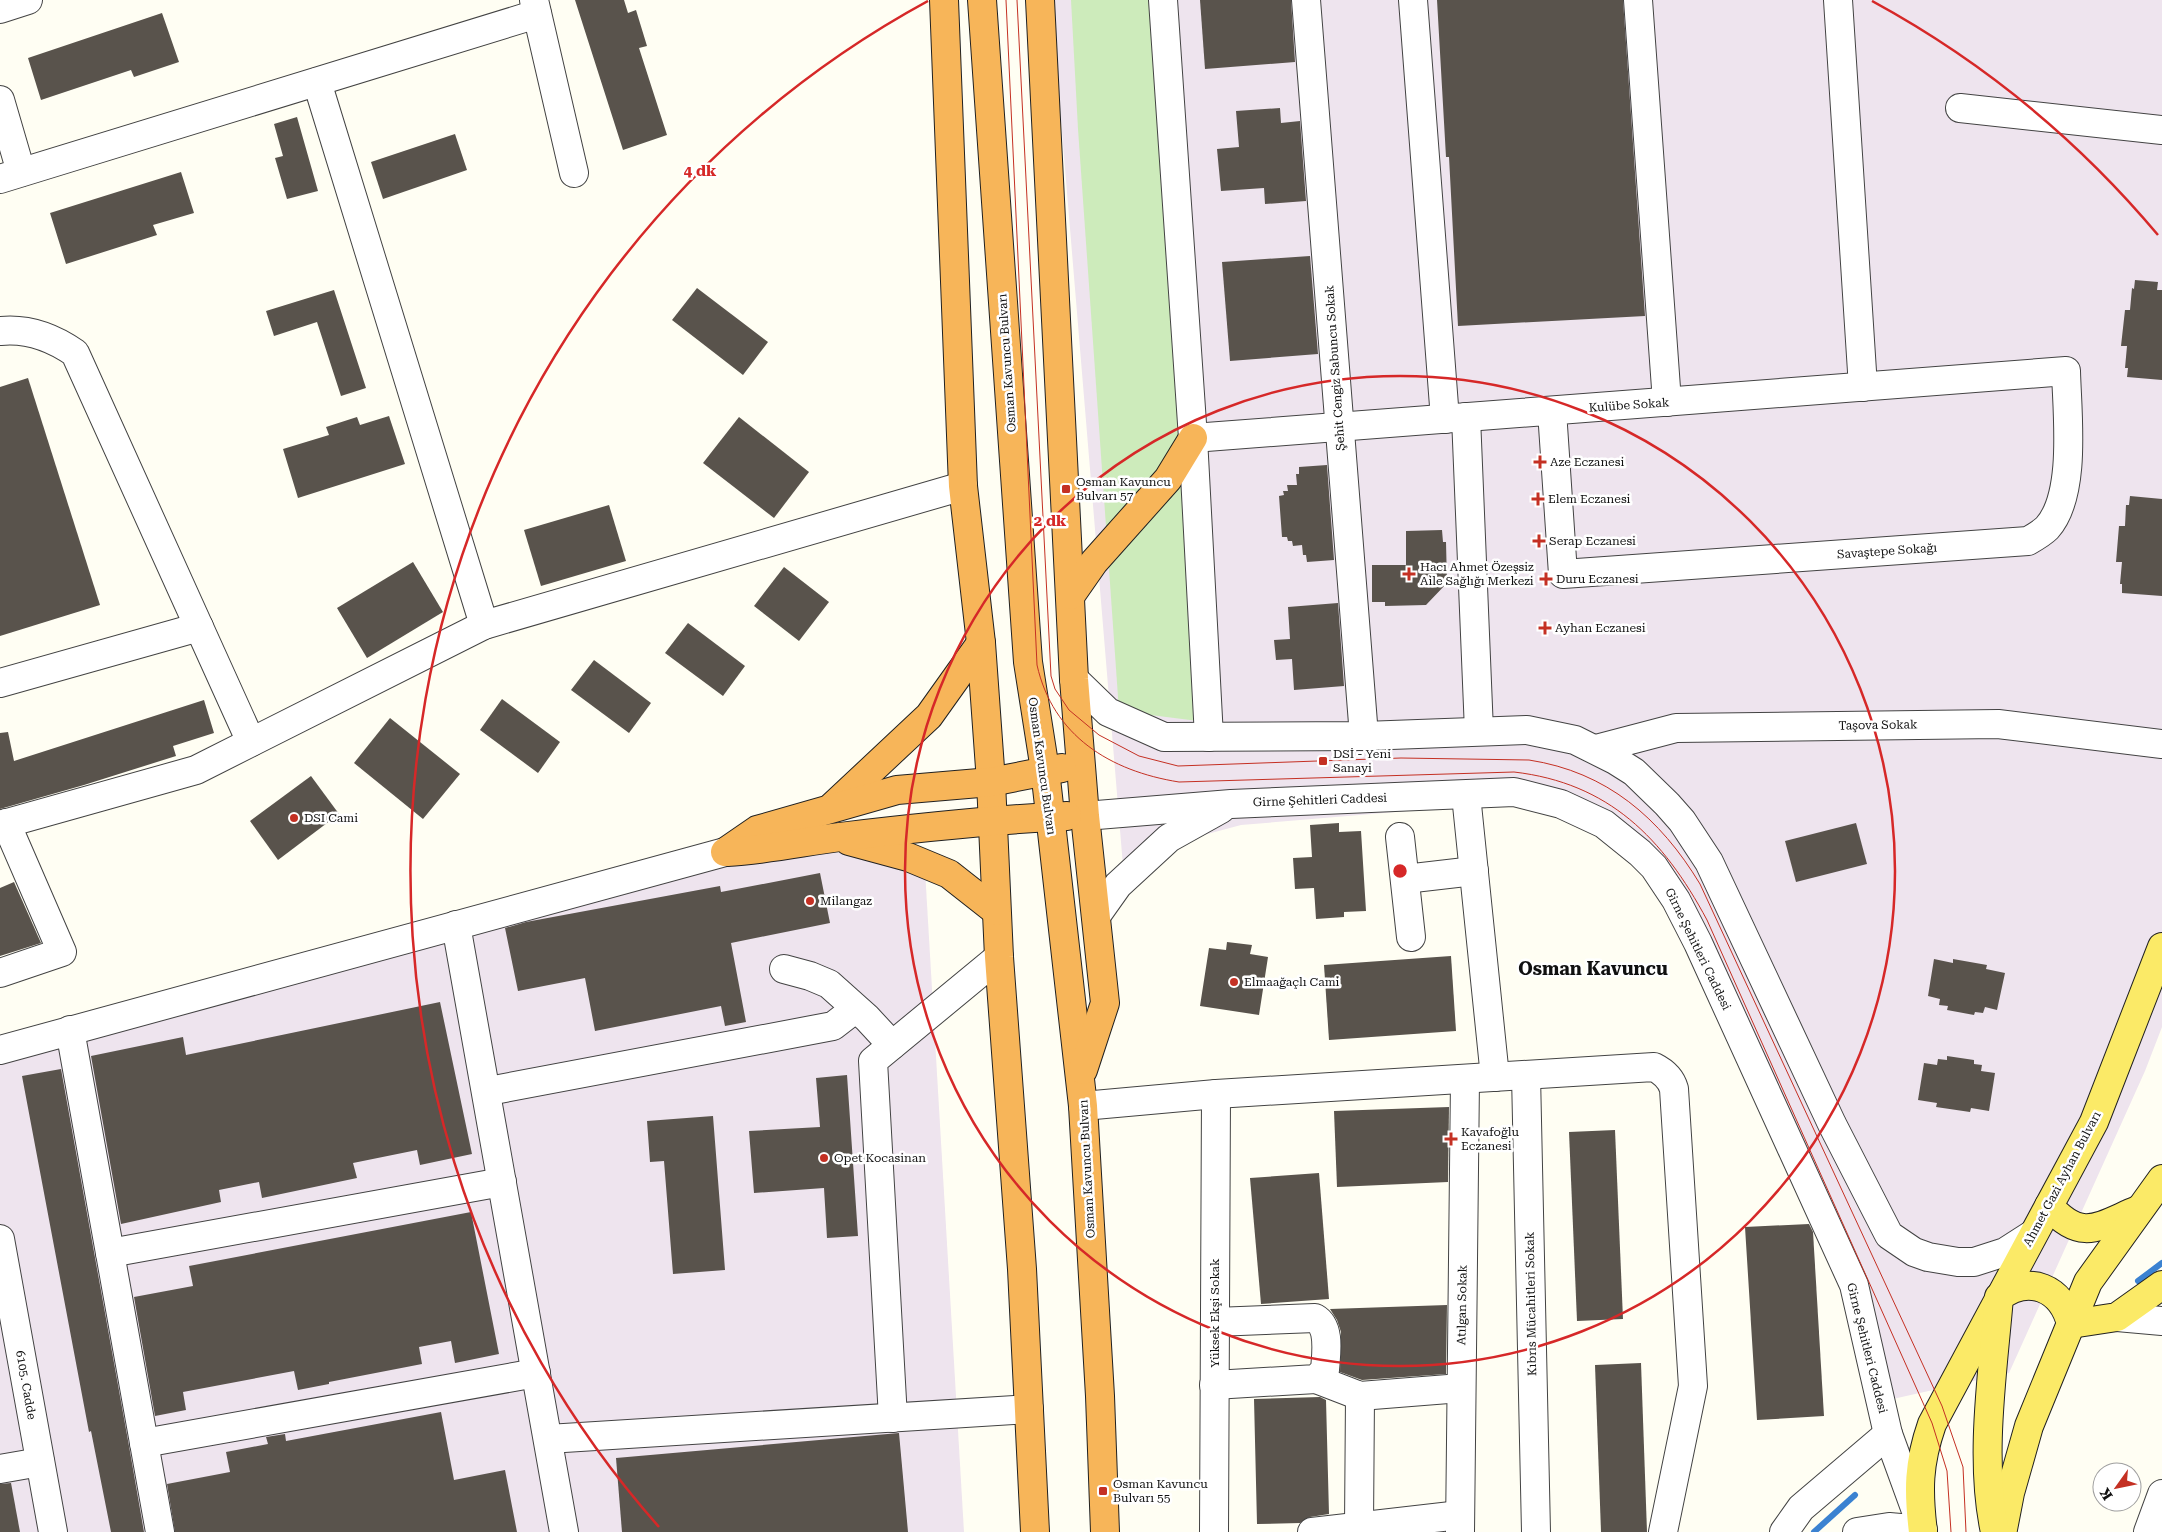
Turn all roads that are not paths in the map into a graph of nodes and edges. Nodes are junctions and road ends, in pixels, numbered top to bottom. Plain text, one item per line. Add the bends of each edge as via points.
1 (28, 0) edge
2 (944, 0) edge
3 (982, 0) edge
4 (1040, 0) edge
5 (1163, 0) edge
6 (1306, 0) edge
7 (1413, 0) edge
8 (1638, 0) edge
9 (1838, 0) edge
10 (536, 7) edge
11 (0, 9) edge
12 (317, 82) junction
13 (0, 100) edge
14 (1960, 108) dead end
15 (2162, 130) edge
16 (574, 173) dead end
17 (10, 175) edge
18 (0, 331) edge
19 (2066, 372) joint
20 (1863, 387) junction
21 (1667, 402) junction
22 (1552, 411) junction
23 (1456, 418) junction
24 (1340, 427) junction
25 (1193, 438) junction
26 (963, 486) junction
27 (1071, 595) junction
28 (484, 625) junction
29 (199, 627) junction
30 (981, 643) junction
31 (1074, 680) junction
32 (0, 683) edge
33 (1479, 730) junction
34 (1364, 736) junction
35 (1209, 737) junction
36 (251, 742) junction
37 (2162, 744) edge
38 (1596, 749) junction
39 (1081, 765) junction
40 (1044, 770) junction
41 (991, 782) junction
42 (1466, 795) junction
43 (1231, 804) junction
44 (829, 809) junction
45 (1085, 816) junction
46 (1050, 817) junction
47 (993, 820) junction
48 (3, 824) edge
49 (1400, 836) dead end
50 (838, 838) junction
51 (725, 852) junction
52 (1474, 871) junction
53 (1405, 879) junction
54 (996, 911) junction
55 (1096, 916) junction
56 (456, 925) junction
57 (1411, 937) dead end
58 (2162, 947) edge
59 (999, 957) junction
60 (784, 969) dead end
61 (0, 974) edge
62 (855, 1009) junction
63 (70, 1030) junction
64 (892, 1045) junction
65 (0, 1050) edge
66 (1526, 1075) junction
67 (1495, 1077) junction
68 (1080, 1078) junction
69 (1465, 1079) junction
70 (494, 1090) dead end
71 (1216, 1094) junction
72 (1084, 1106) junction
73 (2162, 1179) edge
74 (502, 1182) junction
75 (2049, 1206) junction
76 (2138, 1210) junction
77 (2032, 1234) junction
78 (0, 1239) edge
79 (110, 1252) junction
80 (3, 1272) edge
81 (2162, 1285) edge
82 (1999, 1297) junction
83 (2117, 1317) junction
84 (2162, 1321) edge
85 (1214, 1322) junction
86 (2071, 1324) junction
87 (536, 1373) junction
88 (1316, 1379) junction
89 (1214, 1384) junction
90 (1462, 1388) junction
91 (1360, 1396) junction
92 (1028, 1409) junction
93 (893, 1418) junction
94 (1888, 1434) junction
95 (548, 1439) junction
96 (144, 1444) junction
97 (40, 1462) junction
98 (0, 1469) edge
99 (2162, 1494) edge
100 (1460, 1524) edge
101 (1358, 1527) junction
102 (2004, 1529) edge
103 (1926, 1531) edge
104 (53, 1532) edge
105 (160, 1532) edge
106 (564, 1532) edge
107 (1034, 1532) edge
108 (1104, 1532) edge
109 (1214, 1532) edge
110 (1312, 1532) edge
111 (1536, 1532) edge
112 (1663, 1532) edge
113 (1784, 1532) edge
114 (1857, 1532) edge
115 (2148, 1532) edge

1 - 11 street
2 - 26 highway
3 - 40 highway, Osman Kavuncu Bulvarı via 1028,662
4 - 27 highway
5 - 25 street
6 - 24 street, Şehit Cengiz Sabuncu Sokak
7 - 23 street
8 - 21 street
9 - 20 street
10 - 12 street
10 - 16 street
12 - 17 street
12 - 28 street
13 - 17 street
14 - 15 street
18 - 29 street via 16,330 46,336 75,353
19 - 20 street, Kulübe Sokak
19 - 22 street, Savaştepe Sokağı via 2068,450 2064,490 2053,519 2038,536 2028,541 1564,574
20 - 21 street, Kulübe Sokak
21 - 22 street, Kulübe Sokak
22 - 23 street, Kulübe Sokak
23 - 24 street, Kulübe Sokak
23 - 33 street
24 - 25 street, Kulübe Sokak
24 - 34 street, Şehit Cengiz Sabuncu Sokak
25 - 27 highway via 1168,479 1094,562
25 - 35 street
26 - 28 street
26 - 30 highway
27 - 31 highway
28 - 36 street
29 - 32 street
29 - 36 street
30 - 41 highway
30 - 44 highway via 929,716
31 - 35 street via 1108,712 1164,736
31 - 39 highway
33 - 34 street
33 - 38 street via 1527,730 1575,740
34 - 35 street
36 - 48 street via 196,770
37 - 38 street, Taşova Sokak via 1998,724 1676,728
38 - 77 street via 1651,787 1682,821 1709,862 1832,1124 1889,1235 1928,1258 1974,1262 2006,1252
39 - 40 highway
39 - 45 highway
40 - 41 highway
40 - 46 highway, Osman Kavuncu Bulvarı
41 - 44 highway via 897,790
41 - 47 highway
42 - 43 street, Girne Şehitleri Caddesi
42 - 52 street
42 - 94 street, Girne Şehitleri Caddesi via 1514,792 1538,796 1583,813 1623,838 1666,883 1698,943 1854,1285
43 - 45 street, Girne Şehitleri Caddesi
43 - 55 street via 1169,838 1118,885
44 - 51 highway via 757,830
45 - 46 highway
45 - 55 highway
46 - 47 highway
46 - 68 highway, Osman Kavuncu Bulvarı
47 - 50 highway
47 - 54 highway
48 - 61 street via 62,952
49 - 53 street
50 - 51 highway via 764,850
50 - 54 highway via 908,857 949,874
51 - 56 street
52 - 53 street
52 - 67 street
53 - 57 street
54 - 59 highway
55 - 68 highway via 1105,1003
56 - 63 street
56 - 74 street
58 - 75 main road, Ahmet Gazi Ayhan Bulvarı via 2094,1122
59 - 64 street
59 - 92 highway via 1021,1260
60 - 62 street via 829,984
62 - 64 street
62 - 70 street via 833,1026
63 - 65 street
63 - 79 street
64 - 93 street via 873,1061
66 - 67 street
66 - 111 street, Kıbrıs Mücahitleri Sokak
66 - 112 street via 1654,1067 1668,1076 1674,1089 1692,1386
67 - 69 street
68 - 72 highway, Osman Kavuncu Bulvarı
69 - 71 street
69 - 90 street, Atılgan Sokak
71 - 72 street
71 - 85 street, Yüksek Ekşi Sokak
72 - 108 highway, Osman Kavuncu Bulvarı
73 - 76 main road
74 - 79 street
74 - 87 street
75 - 76 main road via 2070,1225 2083,1229 2101,1226
75 - 77 main road, Ahmet Gazi Ayhan Bulvarı
76 - 86 main road via 2088,1282
77 - 82 main road, Ahmet Gazi Ayhan Bulvarı
78 - 80 street, 6105. Cadde
79 - 96 street
80 - 97 street, 6105. Cadde
81 - 83 main road
82 - 86 main road via 2024,1286 2041,1288 2064,1305
82 - 102 main road via 1989,1435 1991,1499
82 - 103 main road, Ahmet Gazi Ayhan Bulvarı via 1932,1423 1924,1446 1918,1488
83 - 84 street
83 - 86 main road
85 - 88 street via 1310,1317 1319,1320 1325,1329 1327,1351 1325,1370
85 - 89 street, Yüksek Ekşi Sokak
86 - 102 main road via 2029,1426 2014,1476
87 - 95 street
87 - 96 street
88 - 89 street
88 - 91 street
89 - 109 street, Yüksek Ekşi Sokak
90 - 91 street
90 - 100 street, Atılgan Sokak
91 - 101 street
92 - 93 street
92 - 107 highway
93 - 95 street
94 - 103 street, Girne Şehitleri Caddesi
94 - 113 street via 1801,1508
95 - 106 street
96 - 105 street
97 - 98 street
97 - 104 street, 6105. Cadde
99 - 115 street
100 - 101 street
101 - 110 street
103 - 114 street via 1889,1527

